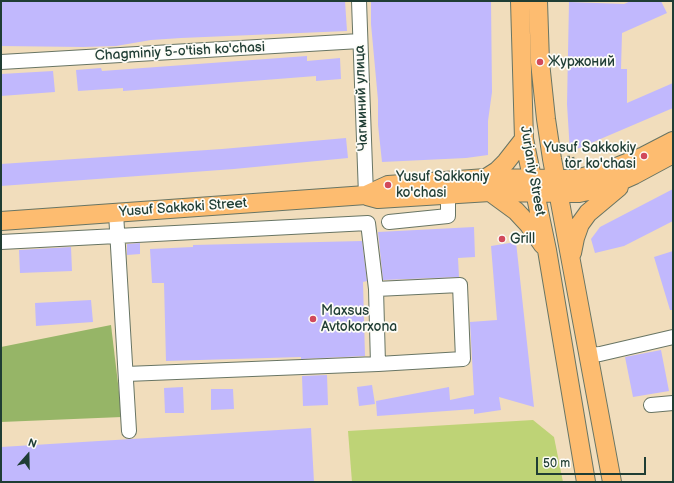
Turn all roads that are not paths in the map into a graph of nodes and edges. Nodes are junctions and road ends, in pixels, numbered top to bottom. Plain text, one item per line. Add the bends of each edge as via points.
1 (359, 1) edge
2 (520, 1) edge
3 (538, 1) edge
4 (360, 41) junction
5 (1, 62) edge
6 (524, 139) junction
7 (673, 141) edge
8 (673, 154) edge
9 (634, 176) junction
10 (488, 185) junction
11 (534, 186) junction
12 (557, 186) junction
13 (366, 195) junction
14 (448, 196) junction
15 (116, 213) junction
16 (1, 221) edge
17 (389, 222) dead end
18 (117, 236) junction
19 (1, 242) edge
20 (546, 250) junction
21 (571, 262) junction
22 (376, 289) junction
23 (673, 337) edge
24 (589, 355) junction
25 (378, 364) junction
26 (126, 374) junction
27 (673, 403) edge
28 (651, 405) dead end
29 (129, 431) dead end
30 (586, 482) edge
31 (612, 482) edge

1 - 4 street, Чагминий улица
2 - 6 main road, Jurjaniy Street
3 - 12 main road, Jurjaniy Street via 540,62
4 - 5 street, Chagminiy 5-o'tish ko'chasi
4 - 13 street, Чагминий улица
6 - 10 main road
6 - 11 main road, Jurjaniy Street
7 - 12 main road via 606,171
8 - 9 main road
9 - 12 main road via 607,187 579,193
9 - 21 main road via 588,213 580,224 575,238
10 - 11 main road, Yusuf Sakkoki Street
10 - 13 main road, Yusuf Sakkoki Street via 388,185
10 - 14 main road, Yusuf Sakkoki Street
10 - 20 main road via 529,225
11 - 12 main road, Yusuf Sakkoki Street
11 - 20 main road, Jurjaniy Street
12 - 21 main road, Jurjaniy Street
13 - 14 main road, Yusuf Sakkoki Street via 378,199
13 - 15 main road, Yusuf Sakkoki Street
14 - 17 street via 448,216
15 - 16 main road, Yusuf Sakkoki Street
15 - 18 street
18 - 19 street
18 - 22 street via 368,223
18 - 26 street
20 - 30 main road, Jurjaniy Street
21 - 24 main road, Jurjaniy Street
22 - 25 street
22 - 25 street via 460,285 463,359
23 - 24 street
24 - 31 main road, Jurjaniy Street
25 - 26 street
26 - 29 street
27 - 28 street

